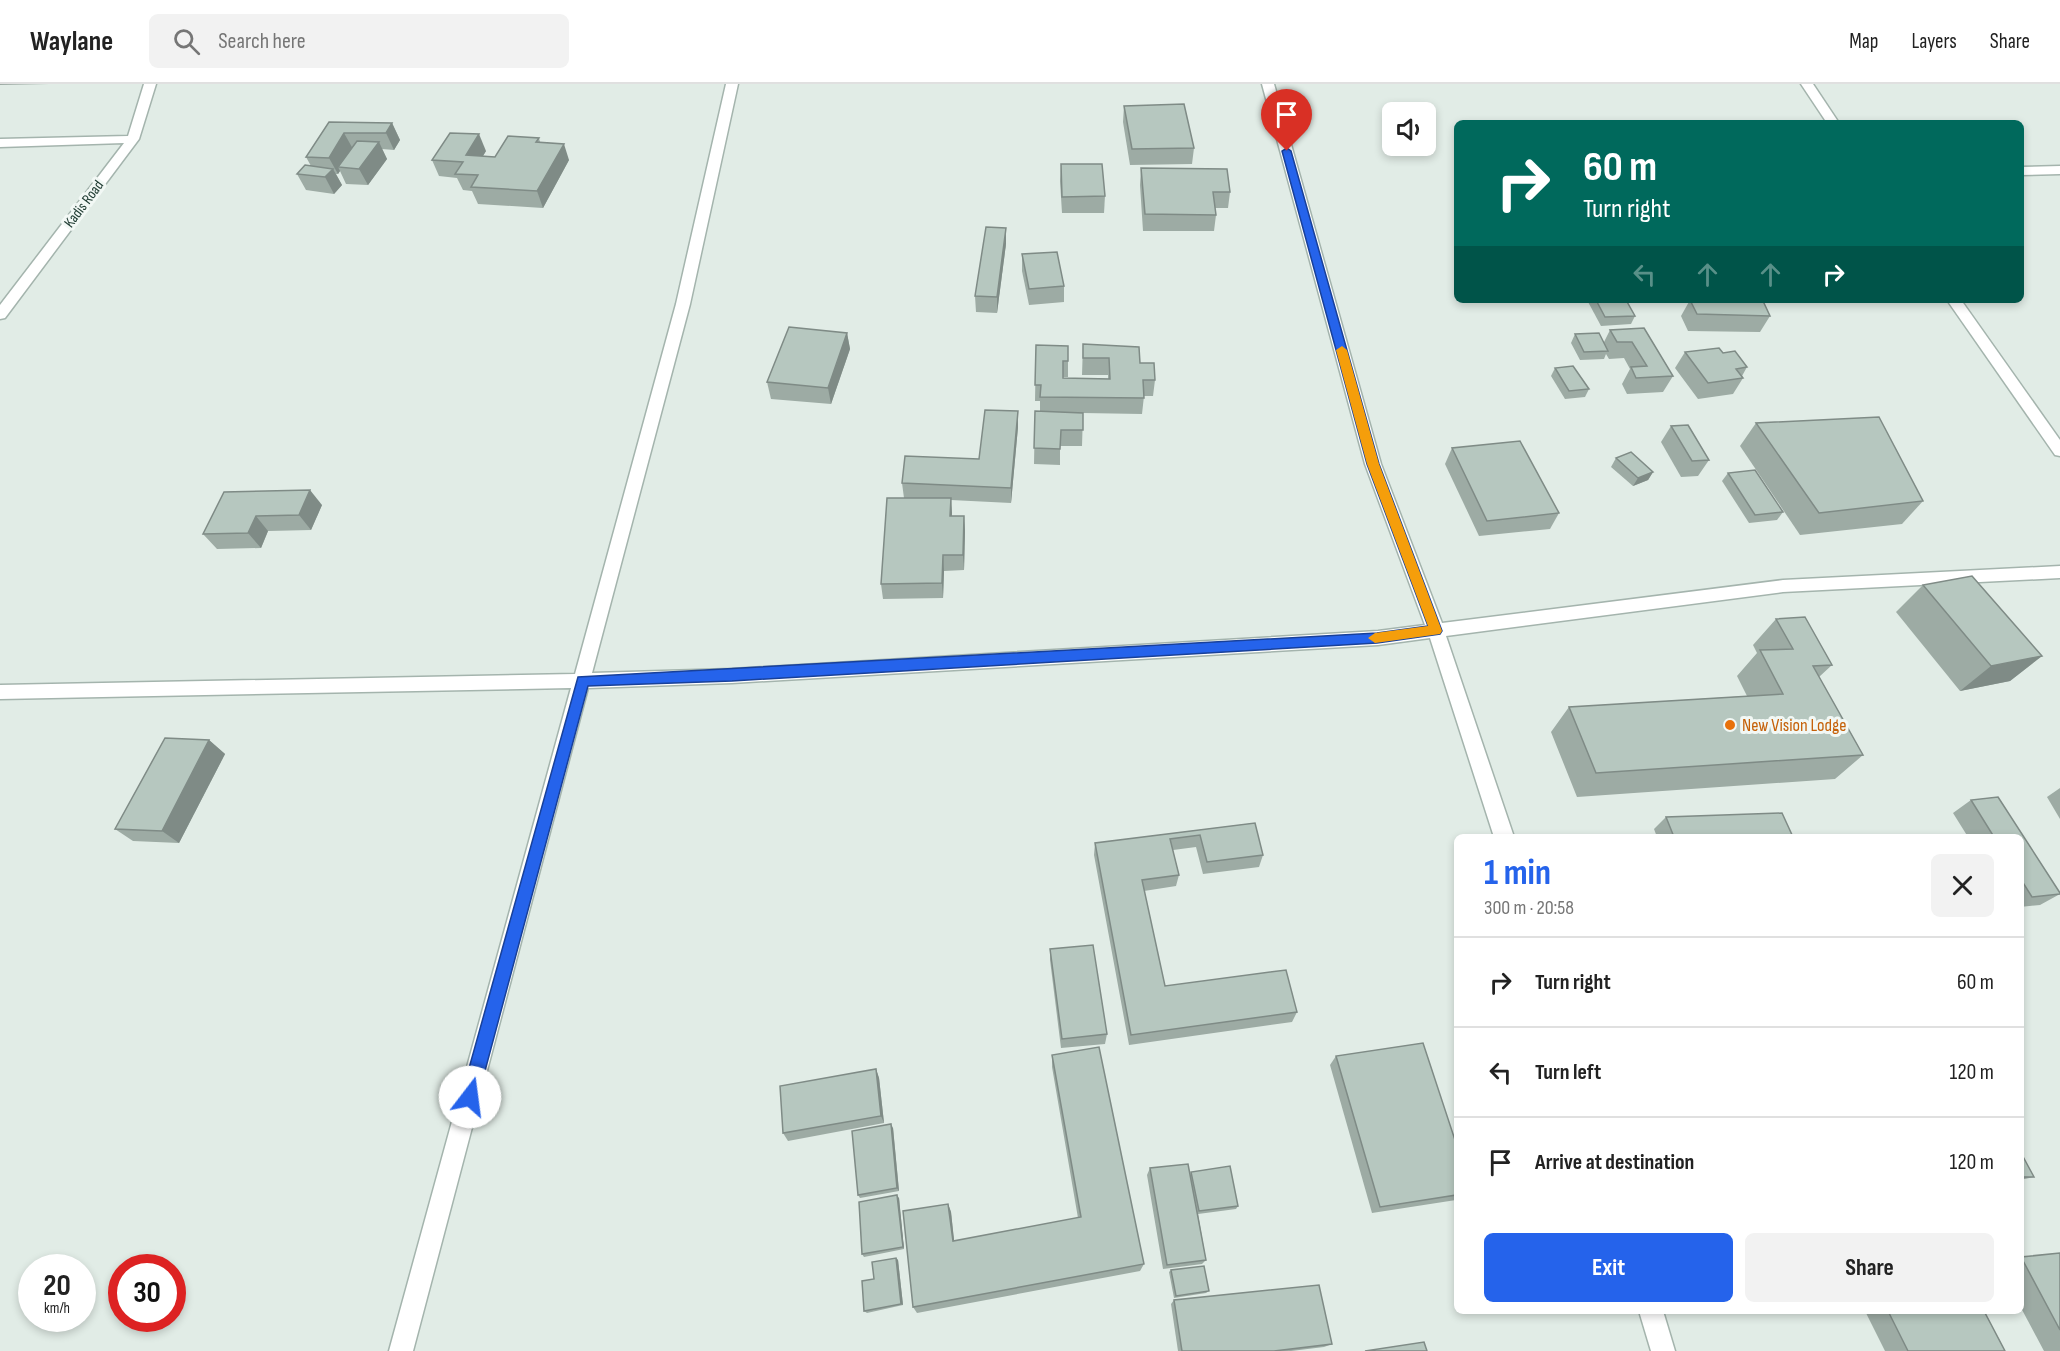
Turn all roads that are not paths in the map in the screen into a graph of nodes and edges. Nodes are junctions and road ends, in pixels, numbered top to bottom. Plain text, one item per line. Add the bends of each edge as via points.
1 (150, 84) edge
2 (732, 84) edge
3 (1268, 84) edge
4 (1807, 84) edge
5 (1831, 120) edge
6 (133, 139) junction
7 (0, 143) edge
8 (2060, 170) edge
9 (2024, 171) edge
10 (1956, 303) edge
11 (0, 315) edge
12 (2060, 452) edge
13 (2060, 572) edge
14 (1436, 631) junction
15 (582, 681) junction
16 (0, 692) edge
17 (1503, 834) edge
18 (1652, 1314) edge
19 (401, 1351) edge
20 (1663, 1351) edge

1 - 6 street, Kadis Road
2 - 15 street via 683,304
3 - 14 street via 1373,464
4 - 5 street
6 - 7 street
6 - 11 street, Kadis Road
8 - 9 street
10 - 12 street
13 - 14 street via 1784,586
14 - 15 street via 1377,638 732,676
14 - 17 street
15 - 16 street
15 - 19 street
18 - 20 street

